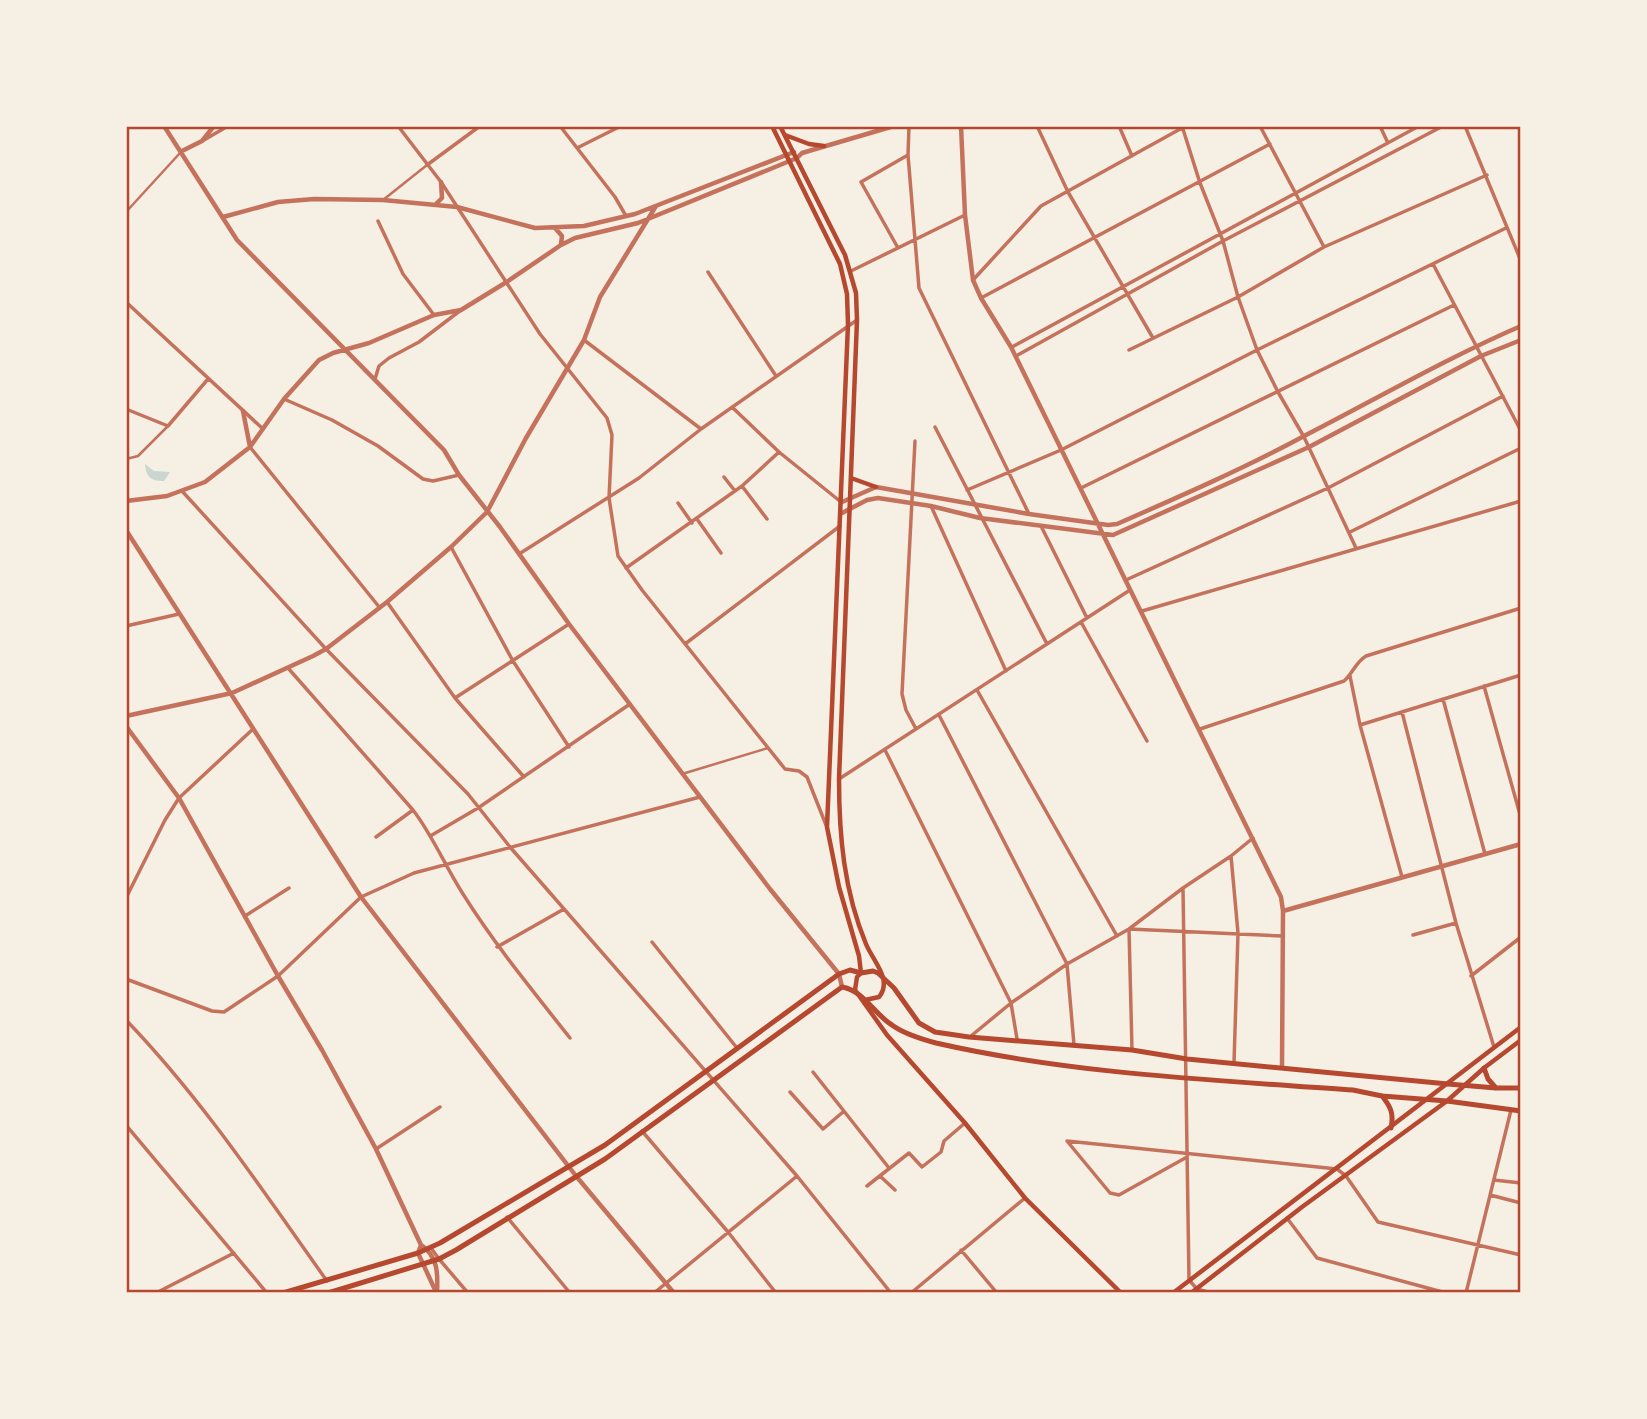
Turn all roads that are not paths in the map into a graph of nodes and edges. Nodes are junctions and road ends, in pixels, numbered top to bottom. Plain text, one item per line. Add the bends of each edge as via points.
1 (164, 126) edge
2 (214, 126) edge
3 (228, 126) edge
4 (398, 126) edge
5 (480, 126) edge
6 (561, 126) edge
7 (621, 126) edge
8 (772, 126) edge
9 (780, 126) edge
10 (894, 126) edge
11 (909, 126) edge
12 (961, 126) edge
13 (1037, 126) edge
14 (1119, 126) edge
15 (1260, 126) edge
16 (1380, 126) edge
17 (1419, 126) edge
18 (1443, 126) edge
19 (1465, 126) edge
20 (1182, 127) edge
21 (785, 135) junction
22 (202, 141) junction
23 (1387, 141) junction
24 (1270, 144) junction
25 (824, 146) junction
26 (577, 148) junction
27 (182, 151) junction
28 (793, 151) junction
29 (787, 153) junction
30 (802, 153) junction
31 (908, 155) junction
32 (1132, 156) junction
33 (797, 158) junction
34 (790, 160) junction
35 (427, 165) junction
36 (1487, 175) junction
37 (441, 183) junction
38 (1200, 183) junction
39 (1068, 192) junction
40 (1296, 193) junction
41 (383, 200) junction
42 (1300, 200) junction
43 (436, 204) junction
44 (656, 206) junction
45 (457, 207) junction
46 (126, 212) edge
47 (965, 215) junction
48 (626, 216) junction
49 (223, 217) junction
50 (650, 218) junction
51 (377, 221) dead end
52 (826, 225) junction
53 (553, 227) junction
54 (1506, 228) junction
55 (1220, 232) junction
56 (1095, 239) junction
57 (915, 240) junction
58 (1223, 241) junction
59 (561, 245) junction
60 (898, 247) junction
61 (1324, 247) junction
62 (1521, 261) edge
63 (1433, 264) junction
64 (851, 271) junction
65 (708, 272) dead end
66 (973, 280) junction
67 (506, 283) junction
68 (1123, 286) junction
69 (1127, 293) junction
70 (1238, 297) junction
71 (981, 298) junction
72 (126, 302) edge
73 (1454, 305) junction
74 (461, 310) junction
75 (434, 315) junction
76 (857, 320) junction
77 (848, 324) junction
78 (1521, 326) edge
79 (1153, 338) junction
80 (584, 340) junction
81 (1521, 340) edge
82 (1475, 346) junction
83 (1011, 347) junction
84 (1257, 349) junction
85 (345, 350) junction
86 (1129, 350) dead end
87 (1016, 356) junction
88 (1481, 356) junction
89 (568, 369) junction
90 (776, 377) junction
91 (208, 379) junction
92 (375, 379) junction
93 (1278, 392) junction
94 (1503, 396) junction
95 (284, 399) junction
96 (732, 407) junction
97 (126, 409) edge
98 (243, 411) junction
99 (169, 426) junction
100 (935, 427) dead end
101 (701, 429) junction
102 (264, 430) junction
103 (1521, 431) edge
104 (1304, 436) junction
105 (915, 441) dead end
106 (250, 447) junction
107 (1309, 447) junction
108 (1521, 448) edge
109 (1061, 450) junction
110 (779, 452) junction
111 (126, 459) edge
112 (1008, 472) junction
113 (459, 475) junction
114 (724, 477) dead end
115 (851, 478) junction
116 (741, 486) junction
117 (876, 487) junction
118 (1081, 488) junction
119 (1328, 488) junction
120 (968, 490) junction
121 (182, 491) junction
122 (735, 491) junction
123 (912, 495) junction
124 (609, 498) junction
125 (850, 499) junction
126 (126, 501) edge
127 (1521, 501) edge
128 (842, 502) junction
129 (678, 503) dead end
130 (911, 503) junction
131 (974, 505) junction
132 (931, 506) junction
133 (850, 509) junction
134 (487, 512) junction
135 (842, 513) junction
136 (1029, 514) junction
137 (980, 517) junction
138 (697, 519) junction
139 (767, 519) dead end
140 (692, 523) junction
141 (841, 524) junction
142 (1040, 524) junction
143 (1099, 524) junction
144 (126, 530) edge
145 (1350, 532) junction
146 (1104, 535) junction
147 (451, 547) junction
148 (1356, 548) junction
149 (519, 554) junction
150 (721, 554) dead end
151 (626, 568) junction
152 (1126, 580) junction
153 (1131, 590) junction
154 (387, 603) junction
155 (380, 608) junction
156 (1521, 608) edge
157 (1142, 611) junction
158 (179, 614) junction
159 (1087, 618) junction
160 (1081, 622) junction
161 (569, 624) junction
162 (126, 626) edge
163 (685, 644) junction
164 (1047, 644) junction
165 (327, 649) junction
166 (513, 661) junction
167 (288, 668) junction
168 (1006, 671) junction
169 (1521, 675) edge
170 (1350, 676) junction
171 (1484, 686) junction
172 (977, 690) junction
173 (232, 693) junction
174 (455, 698) junction
175 (1443, 699) junction
176 (630, 704) junction
177 (1402, 712) junction
178 (939, 715) junction
179 (126, 716) edge
180 (1360, 725) junction
181 (126, 726) edge
182 (253, 729) junction
183 (916, 729) junction
184 (1200, 729) junction
185 (1147, 741) dead end
186 (569, 747) junction
187 (768, 748) junction
188 (885, 750) junction
189 (682, 774) junction
190 (524, 777) junction
191 (838, 779) junction
192 (179, 797) junction
193 (700, 797) junction
194 (478, 808) junction
195 (413, 810) junction
196 (1521, 818) edge
197 (827, 827) junction
198 (432, 835) junction
199 (376, 837) dead end
200 (1252, 838) junction
201 (1521, 844) edge
202 (510, 847) junction
203 (1485, 854) junction
204 (1231, 856) junction
205 (444, 863) junction
206 (1442, 864) junction
207 (846, 877) junction
208 (1402, 877) junction
209 (837, 879) junction
210 (289, 888) dead end
211 (1183, 888) junction
212 (361, 897) junction
213 (126, 898) edge
214 (564, 909) junction
215 (1283, 911) junction
216 (245, 916) junction
217 (1456, 923) junction
218 (1129, 929) junction
219 (1185, 932) junction
220 (1238, 933) junction
221 (1413, 935) dead end
222 (1117, 936) junction
223 (1283, 936) junction
224 (1521, 937) edge
225 (652, 942) dead end
226 (497, 947) junction
227 (1067, 964) junction
228 (861, 972) junction
229 (839, 974) junction
230 (278, 976) junction
231 (1471, 976) junction
232 (883, 978) junction
233 (126, 979) edge
234 (842, 987) junction
235 (859, 996) junction
236 (865, 1000) junction
237 (1011, 1003) junction
238 (126, 1020) edge
239 (1521, 1027) edge
240 (969, 1037) junction
241 (570, 1038) dead end
242 (1017, 1039) junction
243 (1521, 1040) edge
244 (1074, 1045) junction
245 (1494, 1047) junction
246 (737, 1048) junction
247 (1132, 1050) junction
248 (1187, 1059) junction
249 (1234, 1063) junction
250 (1282, 1067) junction
251 (1484, 1068) junction
252 (705, 1070) junction
253 (813, 1072) dead end
254 (1186, 1078) junction
255 (714, 1079) junction
256 (1448, 1084) junction
257 (1463, 1085) junction
258 (1496, 1088) junction
259 (1521, 1088) edge
260 (790, 1093) dead end
261 (1382, 1096) junction
262 (1427, 1100) junction
263 (1447, 1101) junction
264 (440, 1107) dead end
265 (1511, 1110) junction
266 (1521, 1111) edge
267 (843, 1112) junction
268 (965, 1123) junction
269 (126, 1125) edge
270 (1391, 1128) junction
271 (642, 1131) junction
272 (376, 1149) junction
273 (1187, 1155) junction
274 (570, 1166) junction
275 (889, 1168) junction
276 (1337, 1169) junction
277 (576, 1176) junction
278 (797, 1176) junction
279 (880, 1176) junction
280 (1346, 1176) junction
281 (1494, 1180) junction
282 (1521, 1183) edge
283 (867, 1186) dead end
284 (895, 1191) dead end
285 (1490, 1195) junction
286 (1025, 1198) junction
287 (1521, 1203) edge
288 (508, 1217) junction
289 (1287, 1218) junction
290 (728, 1232) junction
291 (421, 1245) junction
292 (1479, 1245) junction
293 (429, 1248) junction
294 (961, 1250) junction
295 (234, 1253) junction
296 (418, 1253) junction
297 (1521, 1255) edge
298 (437, 1260) junction
299 (422, 1264) junction
300 (1189, 1280) junction
301 (327, 1281) junction
302 (665, 1283) junction
303 (1197, 1289) junction
304 (156, 1293) edge
305 (267, 1293) edge
306 (283, 1293) edge
307 (328, 1293) edge
308 (437, 1293) edge
309 (468, 1293) edge
310 (570, 1293) edge
311 (654, 1293) edge
312 (674, 1293) edge
313 (776, 1293) edge
314 (891, 1293) edge
315 (911, 1293) edge
316 (997, 1293) edge
317 (1121, 1293) edge
318 (1172, 1293) edge
319 (1190, 1293) edge
320 (1211, 1293) edge
321 (1446, 1293) edge
322 (1466, 1293) edge

1 - 27 street
2 - 22 street
3 - 22 street
4 - 35 street
5 - 35 street
6 - 26 street
7 - 26 street
8 - 29 main road
9 - 21 main road
10 - 25 street
11 - 31 street
12 - 47 street
13 - 39 street
14 - 32 street
15 - 24 street
16 - 23 street
17 - 23 street
18 - 42 street
19 - 36 street
20 - 32 street
20 - 38 street
21 - 25 main road
21 - 28 main road
22 - 27 street
23 - 40 street
24 - 38 street
24 - 40 street
25 - 30 street
26 - 48 street
27 - 46 street
27 - 49 street
28 - 29 street
28 - 30 street
28 - 33 main road
29 - 34 main road
29 - 44 street
30 - 33 street
31 - 57 street
31 - 60 street via 861,181
32 - 39 street
33 - 34 street
33 - 52 main road
34 - 50 street
34 - 52 main road
35 - 37 street
35 - 41 street
36 - 54 street
36 - 61 street
37 - 43 street via 442,198
37 - 45 street
38 - 55 street
38 - 56 street
39 - 56 street
39 - 66 street via 1041,206
40 - 42 street
40 - 55 street
41 - 43 street
41 - 49 street via 278,202
42 - 58 street
42 - 61 street
43 - 45 street
44 - 48 street
44 - 50 street
45 - 53 street via 535,228
45 - 67 street
47 - 57 street
47 - 66 street
48 - 53 street via 584,226
49 - 85 street via 237,240
50 - 59 street
50 - 80 street via 600,298
51 - 75 street via 403,274
52 - 64 main road
52 - 77 main road via 847,294
53 - 59 street via 562,236
54 - 62 street
54 - 63 street
55 - 58 street
55 - 68 street
56 - 68 street
56 - 71 street
57 - 60 street
57 - 112 street via 919,288
58 - 69 street
58 - 70 street
59 - 67 street
60 - 64 street
61 - 70 street
63 - 73 street
63 - 84 street
64 - 76 main road
65 - 90 street
66 - 71 street
67 - 74 street
67 - 89 street
68 - 69 street
68 - 83 street
69 - 79 street
69 - 87 street
70 - 79 street
70 - 84 street
71 - 83 street
72 - 91 street
73 - 82 street
73 - 93 street
74 - 75 street
74 - 92 street via 379,366
75 - 85 street
76 - 77 street
76 - 115 main road
77 - 90 street
77 - 128 main road
78 - 82 street
79 - 86 street
80 - 89 street
80 - 101 street
81 - 88 street
82 - 88 street
82 - 104 street
83 - 87 street
84 - 93 street
84 - 109 street
85 - 92 street
85 - 95 street via 318,360
87 - 109 street
88 - 94 street
88 - 107 street
89 - 124 street via 607,418 612,435
89 - 134 street
90 - 96 street
91 - 98 street
91 - 99 street
92 - 113 street via 444,450
93 - 104 street
93 - 118 street
94 - 103 street
94 - 119 street
95 - 102 street
95 - 113 street via 378,446 423,479
96 - 101 street
96 - 110 street
97 - 99 street
98 - 102 street
98 - 106 street
99 - 111 street via 138,456
100 - 120 street
101 - 124 street
102 - 106 street
104 - 107 street
104 - 143 street via 1117,524
105 - 123 street
106 - 121 street via 205,482
106 - 155 street
107 - 119 street
107 - 146 street via 1121,533
108 - 145 street
109 - 112 street
109 - 118 street
110 - 116 street
110 - 128 street
112 - 120 street
112 - 136 street
113 - 134 street
114 - 122 street
115 - 117 main road
115 - 125 main road
116 - 122 street
116 - 139 street
117 - 123 street
117 - 125 street
118 - 143 street
119 - 145 street
119 - 152 street
120 - 131 street
121 - 126 street
121 - 165 street
122 - 138 street
123 - 130 street
123 - 131 street
124 - 149 street
124 - 151 street via 618,556
125 - 128 street
125 - 133 main road
127 - 148 street
128 - 135 main road
129 - 140 street
130 - 132 street
130 - 133 street via 878,498
130 - 183 street via 902,694
131 - 136 street
131 - 137 street
132 - 137 street
132 - 168 street
133 - 135 street
133 - 191 main road
134 - 147 street
134 - 149 street
135 - 141 main road
136 - 143 street
137 - 142 street
137 - 164 street
138 - 140 street
138 - 150 street
140 - 151 street
141 - 163 street
141 - 197 main road
142 - 146 street
142 - 159 street
143 - 146 street
144 - 158 street
145 - 148 street
146 - 152 street
147 - 154 street
147 - 166 street
148 - 157 street
149 - 161 street
151 - 163 street
152 - 153 street
153 - 157 street
153 - 159 street
154 - 155 street
154 - 174 street
155 - 165 street
156 - 170 street via 1366,656
157 - 184 street
158 - 162 street
158 - 173 street
159 - 160 street
160 - 164 street
160 - 185 street
161 - 166 street
161 - 176 street
163 - 187 street
164 - 168 street
165 - 167 street
165 - 194 street
166 - 174 street
166 - 186 street
167 - 173 street
167 - 195 street
168 - 172 street
169 - 171 street
170 - 180 street
170 - 184 street
171 - 175 street
171 - 196 street
172 - 178 street
172 - 222 street
173 - 179 street
173 - 182 street
174 - 190 street
175 - 177 street
175 - 203 street
176 - 186 street
176 - 189 street
177 - 180 street
177 - 206 street
178 - 183 street
178 - 227 street
180 - 208 street
181 - 192 street
182 - 192 street
182 - 212 street
183 - 188 street
184 - 200 street
186 - 190 street
187 - 189 street
187 - 197 street via 787,771 807,777
188 - 191 street
188 - 237 street
189 - 193 street
190 - 194 street
191 - 207 main road
192 - 213 street
192 - 216 street
193 - 202 street
193 - 229 street
194 - 198 street
194 - 202 street
195 - 198 street
195 - 199 street
197 - 209 main road
198 - 205 street
200 - 204 street
200 - 215 street via 1281,897
201 - 203 street
202 - 205 street
202 - 214 street
203 - 206 street
204 - 211 street
204 - 220 street
205 - 212 street
205 - 226 street
206 - 208 street
206 - 217 street
207 - 209 main road
207 - 232 main road via 866,944
208 - 215 street
209 - 228 main road
210 - 216 street
211 - 218 street
211 - 219 street
212 - 230 street
212 - 274 street
214 - 226 street
214 - 252 street
215 - 223 street
216 - 230 street
217 - 221 street
217 - 231 street
218 - 219 street
218 - 222 street
218 - 247 street
219 - 220 street
219 - 248 street
220 - 223 street
220 - 249 street
222 - 227 street
223 - 250 street
224 - 231 street
225 - 246 street
226 - 241 street
227 - 237 street
227 - 244 street
228 - 229 main road
228 - 232 main road via 873,971
228 - 235 main road via 855,984
229 - 234 street
229 - 246 main road
230 - 233 street via 224,1012
230 - 272 street
231 - 245 street
232 - 236 main road via 883,992
232 - 240 main road via 930,1031
234 - 235 main road
234 - 255 main road
235 - 236 main road
235 - 268 main road
236 - 254 main road via 889,1024 934,1042 1073,1067
237 - 240 street
237 - 242 street
238 - 301 street via 166,1061
239 - 245 main road
240 - 242 main road
242 - 244 main road
243 - 251 main road
244 - 247 main road
245 - 256 main road
246 - 252 main road
247 - 248 main road
248 - 249 main road
248 - 254 street
249 - 250 main road
250 - 256 main road
251 - 257 main road
251 - 258 main road
252 - 255 street
252 - 274 main road
253 - 267 street
254 - 261 main road
254 - 273 street
255 - 271 main road
255 - 278 street
256 - 257 main road
256 - 262 main road
257 - 258 main road
257 - 263 main road
258 - 259 main road
260 - 267 street via 823,1129
261 - 262 main road
261 - 270 main road via 1392,1110
262 - 263 main road
262 - 270 main road
263 - 265 main road
263 - 280 main road
264 - 272 street
265 - 266 main road
265 - 281 street
267 - 275 street
268 - 275 street via 922,1167 909,1153
268 - 286 main road
269 - 295 street
270 - 276 main road
271 - 277 main road
271 - 290 street
272 - 291 street
273 - 273 street via 1115,1195 1067,1141
273 - 276 street
273 - 300 street
274 - 277 street
274 - 293 main road
275 - 279 street
276 - 280 street
276 - 300 main road
277 - 288 main road
277 - 302 street
278 - 290 street
278 - 314 street
279 - 283 street
279 - 284 street
280 - 289 main road
280 - 292 street via 1378,1222
281 - 282 street
281 - 285 street
285 - 287 street
285 - 292 street
286 - 294 street
286 - 317 main road
288 - 298 main road
288 - 310 street
289 - 303 main road
289 - 321 street via 1317,1258
290 - 302 street
290 - 313 street
291 - 293 street
291 - 296 street
292 - 297 street
292 - 322 street
293 - 296 main road
293 - 298 street
294 - 315 street
294 - 316 street
295 - 304 street
295 - 305 street
296 - 299 street
296 - 301 main road
298 - 299 main road
298 - 308 street
298 - 309 street
299 - 307 main road
299 - 308 street
300 - 303 street
300 - 318 main road
300 - 319 street
301 - 306 main road
302 - 311 street
302 - 312 street
303 - 319 main road
303 - 320 street

